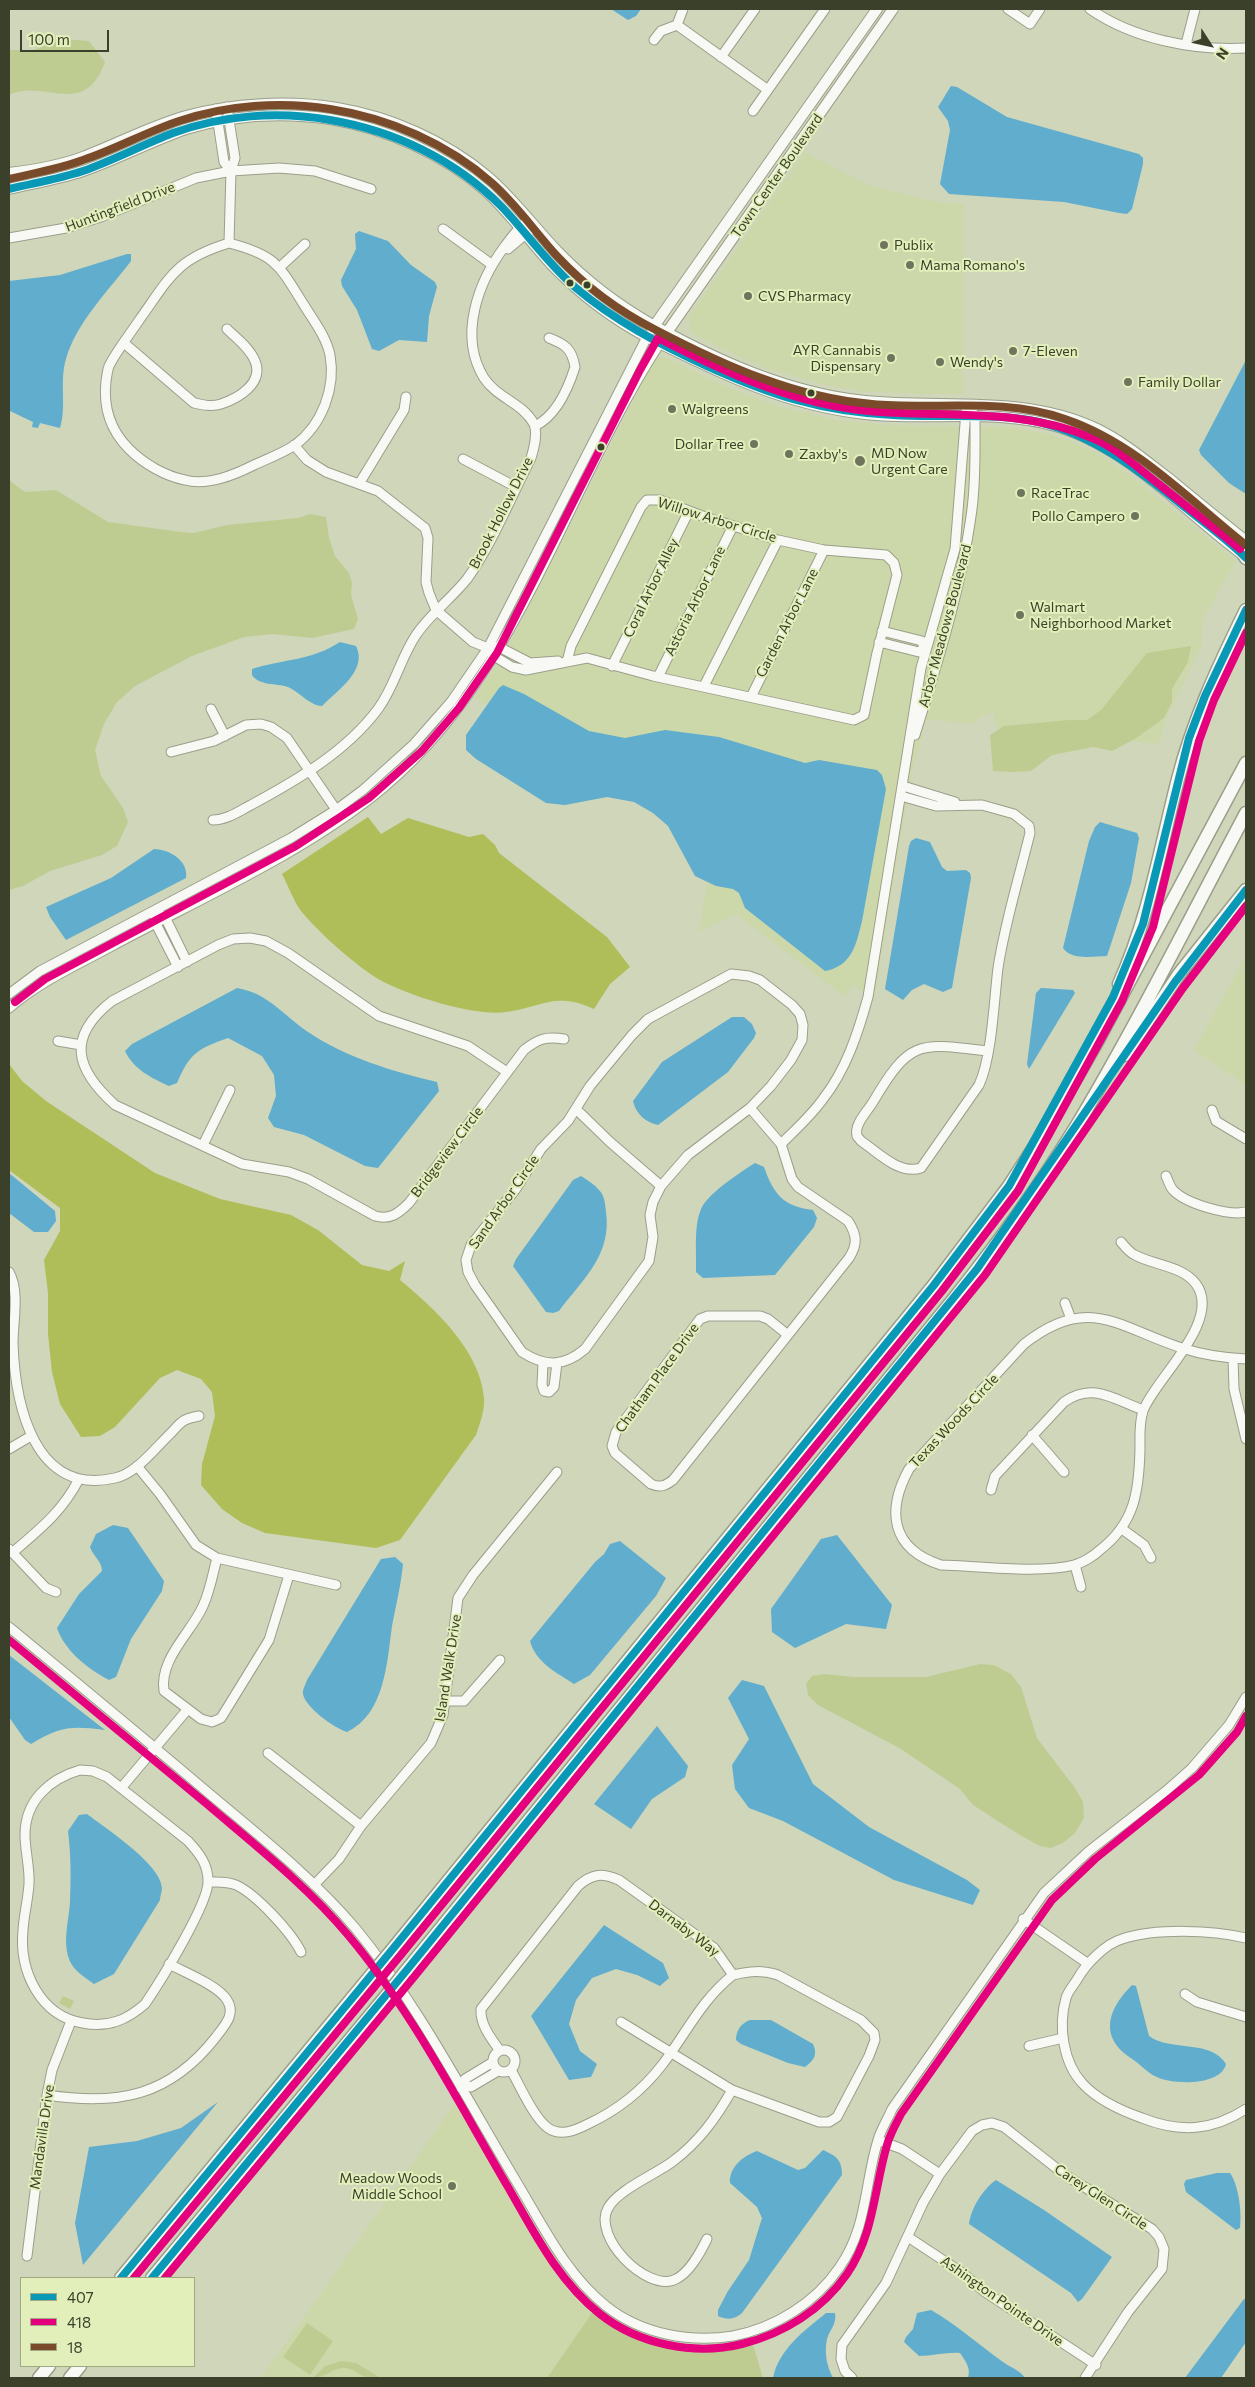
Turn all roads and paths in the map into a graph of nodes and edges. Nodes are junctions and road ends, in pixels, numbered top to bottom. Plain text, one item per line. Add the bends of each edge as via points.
1 (683, 9) edge
2 (755, 9) edge
3 (825, 9) edge
4 (876, 9) edge
5 (893, 9) edge
6 (1008, 9) edge
7 (1028, 9) edge
8 (1090, 9) edge
9 (1195, 9) edge
10 (1038, 12) edge
11 (676, 25) junction
12 (654, 40) dead end
13 (1186, 44) junction
14 (1246, 48) edge
15 (721, 57) junction
16 (768, 90) junction
17 (227, 107) junction
18 (216, 109) junction
19 (753, 111) dead end
20 (229, 120) junction
21 (218, 122) junction
22 (772, 158) junction
23 (784, 166) junction
24 (231, 171) junction
25 (9, 173) edge
26 (9, 189) edge
27 (371, 189) dead end
28 (532, 223) junction
29 (444, 229) dead end
30 (523, 230) junction
31 (9, 238) edge
32 (229, 243) junction
33 (305, 244) dead end
34 (491, 264) junction
35 (280, 267) junction
36 (654, 326) junction
37 (227, 329) dead end
38 (667, 332) junction
39 (648, 337) junction
40 (548, 338) dead end
41 (124, 343) junction
42 (660, 343) junction
43 (406, 397) dead end
44 (969, 404) junction
45 (969, 417) junction
46 (535, 426) junction
47 (294, 446) junction
48 (463, 460) dead end
49 (359, 484) junction
50 (516, 487) junction
51 (689, 511) junction
52 (733, 526) junction
53 (778, 540) junction
54 (1246, 541) edge
55 (824, 550) junction
56 (1245, 557) edge
57 (436, 610) junction
58 (1246, 610) edge
59 (882, 631) junction
60 (903, 636) junction
61 (879, 642) junction
62 (499, 647) junction
63 (488, 648) junction
64 (900, 648) junction
65 (925, 648) junction
66 (940, 652) junction
67 (494, 656) junction
68 (567, 662) junction
69 (612, 666) junction
70 (658, 677) junction
71 (704, 686) junction
72 (751, 697) junction
73 (211, 709) dead end
74 (224, 736) junction
75 (414, 744) junction
76 (171, 752) dead end
77 (421, 753) junction
78 (907, 762) junction
79 (1246, 763) edge
80 (309, 770) junction
81 (903, 786) junction
82 (929, 793) junction
83 (901, 796) junction
84 (926, 803) junction
85 (960, 804) junction
86 (336, 810) junction
87 (1246, 814) edge
88 (342, 819) junction
89 (213, 820) dead end
90 (1246, 890) edge
91 (155, 910) junction
92 (165, 917) junction
93 (155, 922) junction
94 (187, 962) junction
95 (178, 967) junction
96 (9, 994) edge
97 (9, 1008) edge
98 (564, 1039) dead end
99 (58, 1041) dead end
100 (81, 1045) junction
101 (988, 1051) junction
102 (507, 1072) junction
103 (230, 1090) dead end
104 (750, 1108) junction
105 (577, 1110) junction
106 (1212, 1110) dead end
107 (1076, 1127) junction
108 (1246, 1139) edge
109 (781, 1144) junction
110 (203, 1145) junction
111 (1166, 1176) dead end
112 (662, 1186) junction
113 (1009, 1186) junction
114 (1246, 1212) edge
115 (1121, 1242) dead end
116 (9, 1272) edge
117 (1065, 1303) dead end
118 (1070, 1319) junction
119 (788, 1335) junction
120 (1186, 1349) junction
121 (1233, 1358) junction
122 (1246, 1359) edge
123 (543, 1363) junction
124 (557, 1363) junction
125 (13, 1380) edge
126 (1143, 1410) junction
127 (199, 1416) dead end
128 (1032, 1435) junction
129 (31, 1436) junction
130 (1246, 1439) edge
131 (9, 1449) edge
132 (137, 1466) junction
133 (557, 1472) dead end
134 (1064, 1472) dead end
135 (79, 1480) junction
136 (991, 1490) dead end
137 (1122, 1529) junction
138 (10, 1551) edge
139 (217, 1558) junction
140 (1152, 1558) dead end
141 (1075, 1565) junction
142 (289, 1575) junction
143 (336, 1585) dead end
144 (1082, 1587) dead end
145 (56, 1592) dead end
146 (9, 1627) edge
147 (500, 1660) dead end
148 (1246, 1697) edge
149 (444, 1701) junction
150 (187, 1710) junction
151 (155, 1749) junction
152 (268, 1753) dead end
153 (122, 1787) junction
154 (361, 1826) junction
155 (208, 1882) junction
156 (314, 1885) junction
157 (1023, 1919) junction
158 (1246, 1938) edge
159 (301, 1952) dead end
160 (1087, 1963) junction
161 (169, 1964) junction
162 (733, 1975) junction
163 (1185, 1994) dead end
164 (1246, 2017) edge
165 (71, 2021) junction
166 (621, 2022) dead end
167 (1063, 2038) junction
168 (1029, 2046) dead end
169 (500, 2051) junction
170 (670, 2052) junction
171 (493, 2062) junction
172 (511, 2070) junction
173 (498, 2071) junction
174 (463, 2086) junction
175 (732, 2090) junction
176 (47, 2095) junction
177 (1246, 2109) edge
178 (878, 2140) junction
179 (940, 2174) junction
180 (908, 2237) junction
181 (707, 2239) dead end
182 (27, 2256) dead end
183 (122, 2277) edge
184 (153, 2277) edge
185 (1096, 2365) junction
186 (48, 2367) edge
187 (79, 2367) edge
188 (39, 2378) edge
189 (70, 2378) edge
190 (852, 2378) edge
191 (1085, 2378) edge

1 - 11 street
2 - 15 street
3 - 16 street
4 - 22 main road, Town Center Boulevard
5 - 23 main road, Town Center Boulevard
6 - 10 street via 1030,24
7 - 10 street
8 - 13 street via 1112,23 1138,33
9 - 13 street
11 - 12 street via 660,31
11 - 15 street
13 - 14 street
15 - 16 street
16 - 19 street
17 - 18 main road
17 - 20 street
17 - 28 main road via 294,105 335,108 374,116 418,133 462,158 493,182
18 - 21 street
18 - 25 main road via 174,120 71,161
20 - 21 main road
20 - 24 street via 234,158
20 - 30 main road via 291,115 370,128 411,144 452,167 484,190
21 - 24 street via 224,162
21 - 26 main road via 186,129 84,170
22 - 23 street
22 - 36 main road, Town Center Boulevard
23 - 38 main road, Town Center Boulevard
24 - 27 street, Huntingfield Drive via 279,168 316,171
24 - 31 street, Huntingfield Drive via 196,178 101,218
24 - 32 street
28 - 30 street
28 - 36 main road via 583,277
29 - 34 street
30 - 34 street
30 - 39 main road via 576,288
32 - 35 street via 251,248
32 - 41 street via 206,250 175,270
33 - 35 street
34 - 46 street via 472,320 471,341 476,361 496,392 526,412
35 - 47 street via 322,334 330,355 330,385 324,409 311,430
36 - 38 main road
36 - 39 main road, Town Center Boulevard
37 - 41 street via 246,347 255,360 257,372 246,392 214,405 194,403
38 - 42 main road, Town Center Boulevard
38 - 44 main road via 760,376 817,393 898,404
39 - 42 main road
39 - 63 street
40 - 46 street via 563,343 569,349 575,367 548,420
41 - 47 street via 108,368 105,394 108,418 118,438 152,466 186,481 211,480 233,475
42 - 45 main road via 757,389 813,406 867,414
42 - 62 street via 618,416
43 - 49 street via 404,410
44 - 45 street, Arbor Meadows Boulevard
44 - 54 main road via 1017,406 1096,428 1134,451
45 - 56 main road via 1015,418 1059,427 1098,444 1126,460
45 - 65 street, Arbor Meadows Boulevard via 955,549
45 - 66 street, Arbor Meadows Boulevard via 972,504 968,538
46 - 50 street, Brook Hollow Drive via 535,446
47 - 49 street via 307,460 326,472
48 - 50 street
49 - 57 street via 378,491 425,528 428,538 426,582
50 - 57 street, Brook Hollow Drive via 478,561
51 - 52 street, Willow Arbor Circle
51 - 68 street, Willow Arbor Circle via 660,500 647,500 641,507 571,646
51 - 69 street, Coral Arbor Alley
52 - 53 street, Willow Arbor Circle
52 - 70 street, Astoria Arbor Lane
53 - 55 street, Willow Arbor Circle
53 - 71 street
55 - 59 street, Willow Arbor Circle via 886,556 894,563 897,575
55 - 72 street, Garden Arbor Lane
57 - 63 street via 473,642
57 - 80 street, Brook Hollow Drive via 412,642 392,688 377,710 331,756
58 - 113 highway via 1189,738 1154,883 1129,963
59 - 60 street
59 - 61 street, Willow Arbor Circle
60 - 64 street
60 - 65 street via 922,642
61 - 64 street
61 - 72 street via 864,715 854,720
62 - 63 street
62 - 67 street
62 - 68 street via 530,663
63 - 67 street
63 - 75 street via 451,702
64 - 65 street via 919,652
65 - 66 street
65 - 78 street, Arbor Meadows Boulevard
66 - 78 street, Arbor Meadows Boulevard
67 - 68 street via 512,667 526,670
67 - 77 street via 460,707
68 - 69 street via 587,658
69 - 70 street
70 - 71 street
71 - 72 street
73 - 74 street
74 - 76 street via 210,743
74 - 80 street via 250,724 271,727 287,738
75 - 77 street
75 - 86 street via 390,768
77 - 88 street via 382,789
78 - 81 street, Arbor Meadows Boulevard
79 - 113 highway via 1077,1078
80 - 86 street
80 - 89 street, Brook Hollow Drive via 227,817
81 - 82 street
81 - 83 street, Arbor Meadows Boulevard
82 - 84 street
82 - 85 street
83 - 84 street
83 - 109 street, Arbor Meadows Boulevard via 868,997 856,1039 824,1098
84 - 85 street via 936,806
85 - 101 street via 982,805 1014,814 1029,826 1030,833 1002,948
86 - 88 street
86 - 91 street via 291,838
87 - 107 highway
88 - 92 street via 297,847
90 - 107 highway via 1179,974
91 - 92 street
91 - 93 street
91 - 96 street via 40,971
92 - 93 street
92 - 94 street
93 - 95 street
93 - 97 street via 52,978
94 - 95 street, Bridgeview Circle
94 - 102 street, Bridgeview Circle via 233,939 266,941 379,1016 468,1046
95 - 100 street, Bridgeview Circle via 112,1001 98,1012 87,1025
98 - 102 street via 548,1036 537,1039
99 - 100 street
100 - 110 street, Bridgeview Circle via 84,1068 98,1090 115,1105
101 - 101 street via 979,1085 922,1168 906,1170 899,1167 857,1136 858,1124 895,1066 909,1054 926,1047 943,1046
102 - 110 street, Bridgeview Circle via 409,1203 398,1214 385,1218 375,1216 308,1179 289,1172 242,1164
103 - 110 street
104 - 105 street, Sand Arbor Circle via 791,1060 802,1040 803,1025 800,1014 760,980 736,974 648,1019 590,1086
104 - 109 street
104 - 112 street, Sand Arbor Circle via 688,1155
105 - 112 street
105 - 123 street, Sand Arbor Circle via 541,1149 515,1190 471,1245 466,1260 475,1285 522,1352
106 - 108 street via 1216,1121
107 - 184 highway, bridge via 977,1269
109 - 119 street, Chatham Place Drive via 792,1179 798,1187 848,1221 856,1240 856,1247 849,1258
111 - 114 street via 1173,1190 1198,1205 1238,1214
112 - 124 street, Sand Arbor Circle via 650,1215 653,1236 649,1261 585,1349 573,1360
113 - 183 highway, bridge via 934,1285
115 - 120 street via 1134,1255 1183,1274 1196,1284 1202,1300
116 - 125 street via 14,1287
117 - 118 street
118 - 120 street, Texas Woods Circle via 1110,1319
118 - 141 street, Texas Woods Circle via 1044,1328 1024,1344 916,1461 899,1487 894,1511 898,1531 911,1550 941,1565 1046,1569
119 - 119 street, Chatham Place Drive via 666,1485 658,1487 651,1484 616,1453 612,1446 616,1432 700,1319 708,1316 760,1316
120 - 121 street, Texas Woods Circle
120 - 126 street, Texas Woods Circle
121 - 122 street, Texas Woods Circle
121 - 130 street via 1236,1397
123 - 124 street, Sand Arbor Circle
123 - 124 street via 542,1385 544,1391 549,1392 554,1388
125 - 129 street
126 - 128 street via 1093,1391 1076,1393
126 - 137 street, Texas Woods Circle via 1139,1476 1134,1504
127 - 132 street via 183,1421
128 - 134 street
128 - 136 street via 995,1476
129 - 131 street
129 - 135 street via 52,1465
132 - 135 street via 118,1478
132 - 139 street via 196,1545
133 - 149 street, Island Walk Drive via 458,1598
135 - 138 street via 69,1499 54,1516
137 - 140 street via 1144,1545
137 - 141 street, Texas Woods Circle via 1099,1551
138 - 145 street via 46,1588
139 - 142 street
139 - 150 street via 196,1622 167,1664 162,1678 164,1691
141 - 144 street
142 - 143 street
142 - 150 street via 269,1640 221,1718 207,1721
146 - 151 street
147 - 149 street via 464,1701
148 - 157 street via 1230,1725 1192,1768 1060,1875
149 - 154 street, Island Walk Drive via 431,1743
150 - 151 street
151 - 153 street
151 - 156 street
152 - 154 street
153 - 155 street via 199,1853 206,1866
153 - 165 street via 93,1771 80,1770 63,1775 47,1785 27,1817 25,1835 29,1881 23,1931 30,1980 53,2012
154 - 156 street, Island Walk Drive via 339,1859
155 - 159 street via 226,1882 247,1892 277,1920
155 - 161 street via 204,1902
156 - 174 street via 356,1930 386,1969
157 - 160 street
157 - 178 street via 892,2109
158 - 160 street via 1224,1933 1119,1934
160 - 167 street via 1066,1997
161 - 165 street via 145,2004 131,2016 111,2023
161 - 176 street via 218,1990 231,2009 229,2020 201,2056 180,2074 148,2090 122,2098 76,2099
162 - 169 street, Darnaby Way via 714,1948 619,1880 597,1874 578,1886 481,2008 480,2018
162 - 170 street, Darnaby Way via 704,2003
162 - 175 street via 748,1971 778,1975 861,2020 874,2033 875,2040 836,2117 829,2122 819,2122
163 - 164 street via 1207,2005
165 - 176 street, Mandavilla Drive via 52,2070
166 - 170 street
167 - 168 street
167 - 177 street via 1071,2066 1084,2084 1102,2099 1136,2116 1163,2126 1193,2129 1232,2118
169 - 171 street
169 - 172 street, Darnaby Way via 507,2050 514,2057 515,2064
170 - 172 street, Darnaby Way via 652,2077 629,2100 605,2116 560,2133 548,2128 538,2117
170 - 175 street
171 - 173 street
171 - 174 street via 466,2079
172 - 173 street
173 - 174 street via 471,2087
174 - 178 street via 554,2245 582,2285 608,2308 637,2325 675,2337 712,2339 751,2332 783,2319 815,2296 842,2265 856,2237
175 - 181 street via 700,2138 673,2161 617,2197 604,2220 614,2248 631,2265 661,2282 682,2275
176 - 182 street, Mandavilla Drive
178 - 179 street via 902,2149
179 - 180 street, Carey Glen Circle
179 - 185 street, Carey Glen Circle via 972,2131 982,2124 992,2123 1004,2127 1065,2176 1152,2229 1159,2237 1164,2249 1162,2269 1128,2312
180 - 185 street, Ashington Pointe Drive
180 - 190 street, Carey Glen Circle via 886,2283 842,2345 840,2359
185 - 191 street, Carey Glen Circle
186 - 188 highway
187 - 189 highway

